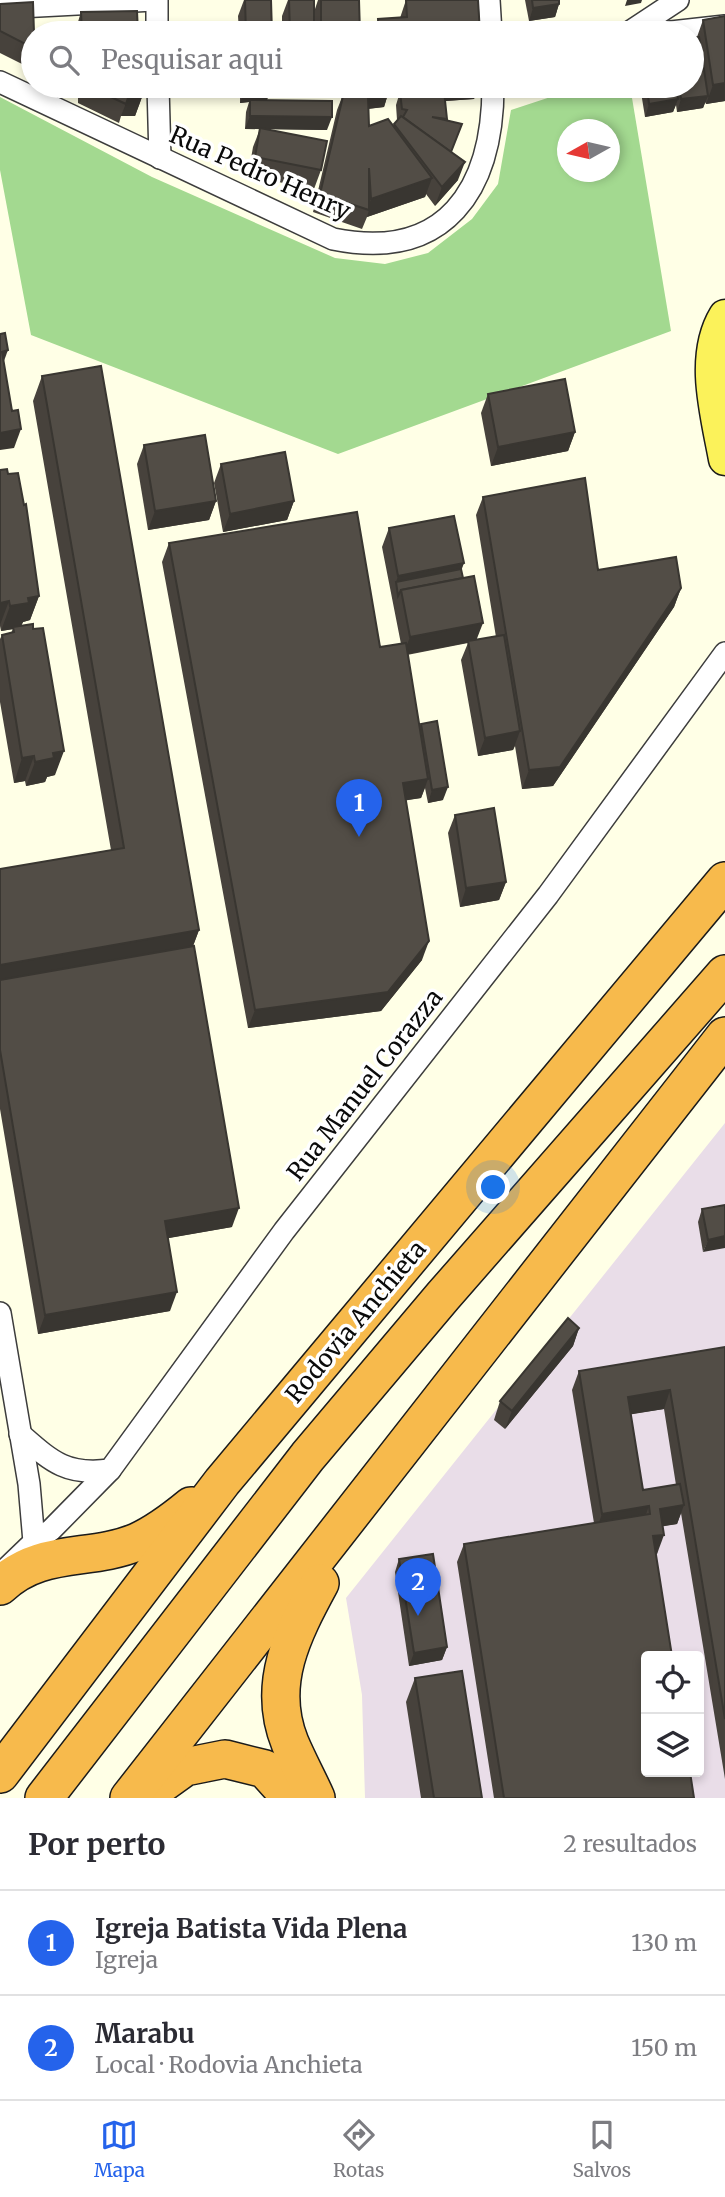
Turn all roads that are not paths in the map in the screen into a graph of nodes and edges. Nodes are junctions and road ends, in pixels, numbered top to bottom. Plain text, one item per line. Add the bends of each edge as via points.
1 (155, 0) edge
2 (489, 0) edge
3 (678, 0) edge
4 (0, 8) edge
5 (156, 21) edge
6 (490, 21) edge
7 (646, 21) edge
8 (725, 26) edge
9 (704, 28) edge
10 (0, 82) edge
11 (21, 92) edge
12 (34, 98) edge
13 (158, 98) edge
14 (492, 98) edge
15 (160, 158) junction
16 (725, 316) edge
17 (725, 459) edge
18 (725, 653) edge
19 (725, 881) edge
20 (725, 974) edge
21 (725, 1036) edge
22 (0, 1313) edge
23 (20, 1434) junction
24 (110, 1470) junction
25 (222, 1482) junction
26 (349, 1518) junction
27 (34, 1542) junction
28 (0, 1575) edge
29 (0, 1586) edge
30 (10, 1761) edge
31 (49, 1791) edge
32 (129, 1798) edge
33 (142, 1798) edge
34 (291, 1798) edge
35 (316, 1798) edge

1 - 4 street
1 - 5 street
2 - 6 street
3 - 7 street
8 - 9 street
10 - 11 street, Rua Pedro Henry
12 - 15 street, Rua Pedro Henry
13 - 15 street
14 - 15 street, Rua Pedro Henry via 480,175 464,203 415,236 387,244 333,239
16 - 17 main road via 712,357
18 - 24 street, Rua Manuel Corazza via 548,895 284,1231
19 - 25 highway, Rodovia Anchieta
20 - 31 highway, Rodovia Anchieta via 308,1456
21 - 26 highway
22 - 23 street
23 - 24 street via 51,1462 71,1470
23 - 27 street
24 - 27 street, Rua Manuel Corazza
25 - 29 highway via 162,1529 135,1543 28,1565
25 - 30 highway, Rodovia Anchieta
26 - 32 highway
26 - 35 highway via 290,1638 282,1674 289,1741
27 - 28 street, Rua Manuel Corazza
33 - 34 highway via 185,1767 225,1759 265,1769

